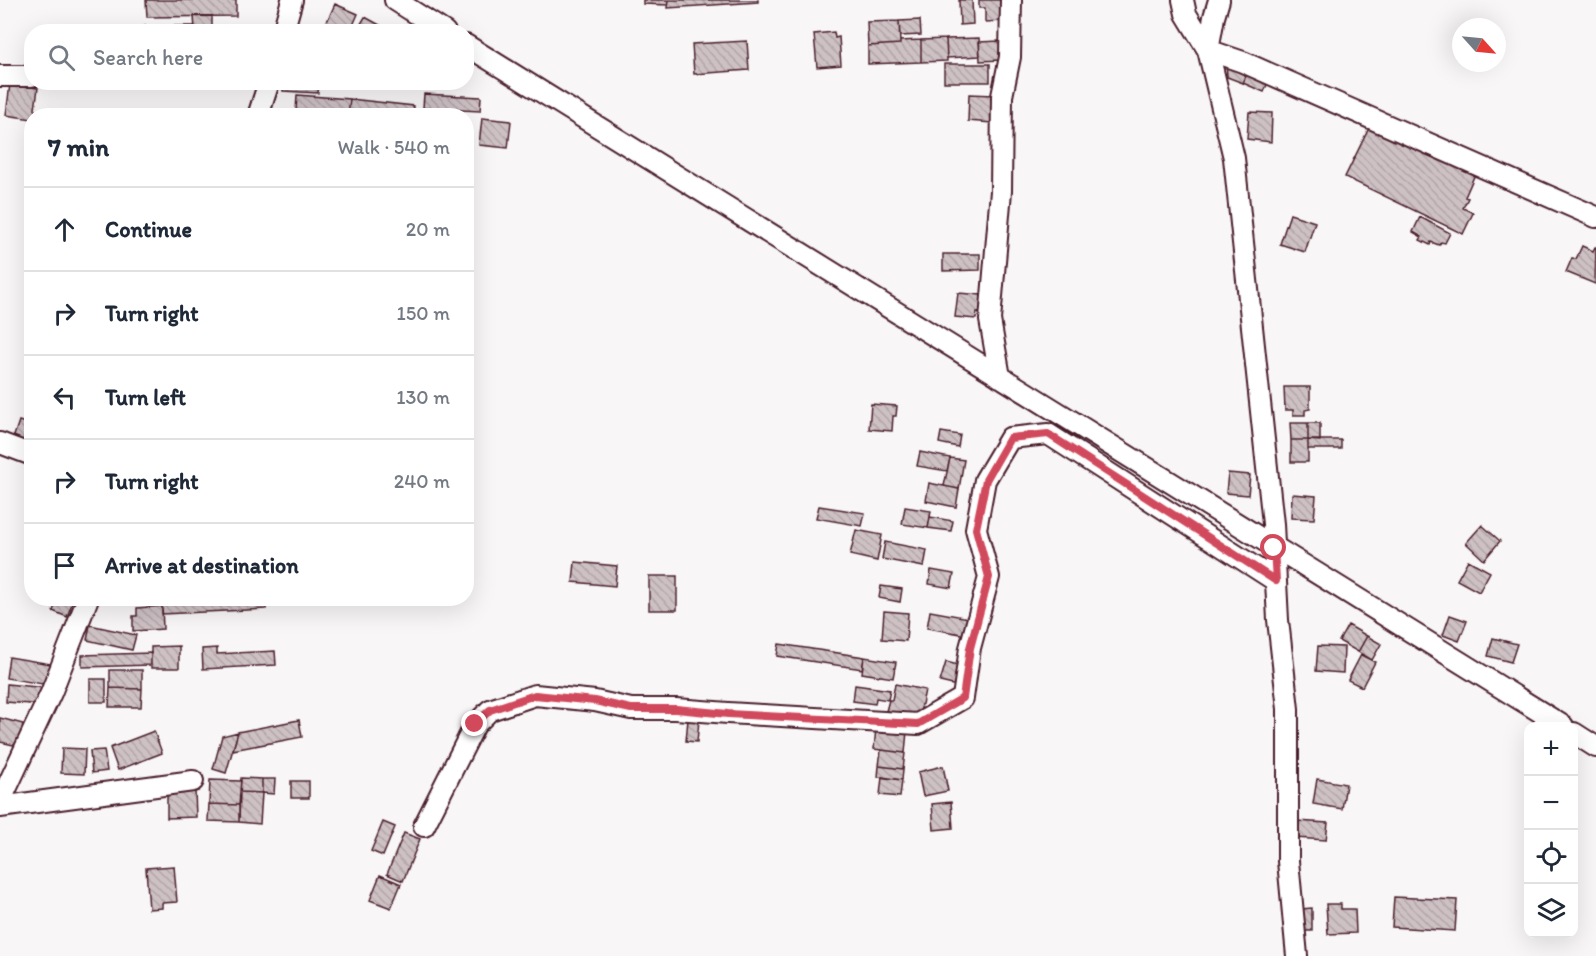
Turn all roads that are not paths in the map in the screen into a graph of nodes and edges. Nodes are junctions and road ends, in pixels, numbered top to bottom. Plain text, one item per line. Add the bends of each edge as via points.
1 (292, 0) edge
2 (394, 0) edge
3 (1011, 0) edge
4 (1183, 0) edge
5 (1219, 0) edge
6 (285, 24) edge
7 (432, 24) edge
8 (474, 50) edge
9 (1210, 59) junction
10 (24, 75) edge
11 (0, 76) edge
12 (266, 90) edge
13 (260, 108) edge
14 (1596, 217) edge
15 (1000, 376) junction
16 (0, 443) edge
17 (24, 452) edge
18 (1274, 548) junction
19 (1276, 581) junction
20 (85, 606) edge
21 (1557, 722) edge
22 (1578, 736) edge
23 (1596, 747) edge
24 (193, 781) dead end
25 (0, 802) edge
26 (0, 807) edge
27 (424, 826) dead end
28 (1297, 956) edge

1 - 6 street
2 - 7 street
3 - 15 street via 990,320
4 - 9 street via 1186,15
5 - 9 street
8 - 15 street
9 - 14 street via 1243,63
9 - 18 street via 1234,158
10 - 11 street
12 - 13 street
15 - 18 street
16 - 17 street
18 - 19 street
18 - 21 street
19 - 27 street via 1048,434 1010,438 986,480 976,529 989,577 970,648 963,698 918,724 631,709 535,695 490,710 475,724
19 - 28 street via 1288,709 1288,861
20 - 25 street via 51,693
22 - 23 street
24 - 26 street

